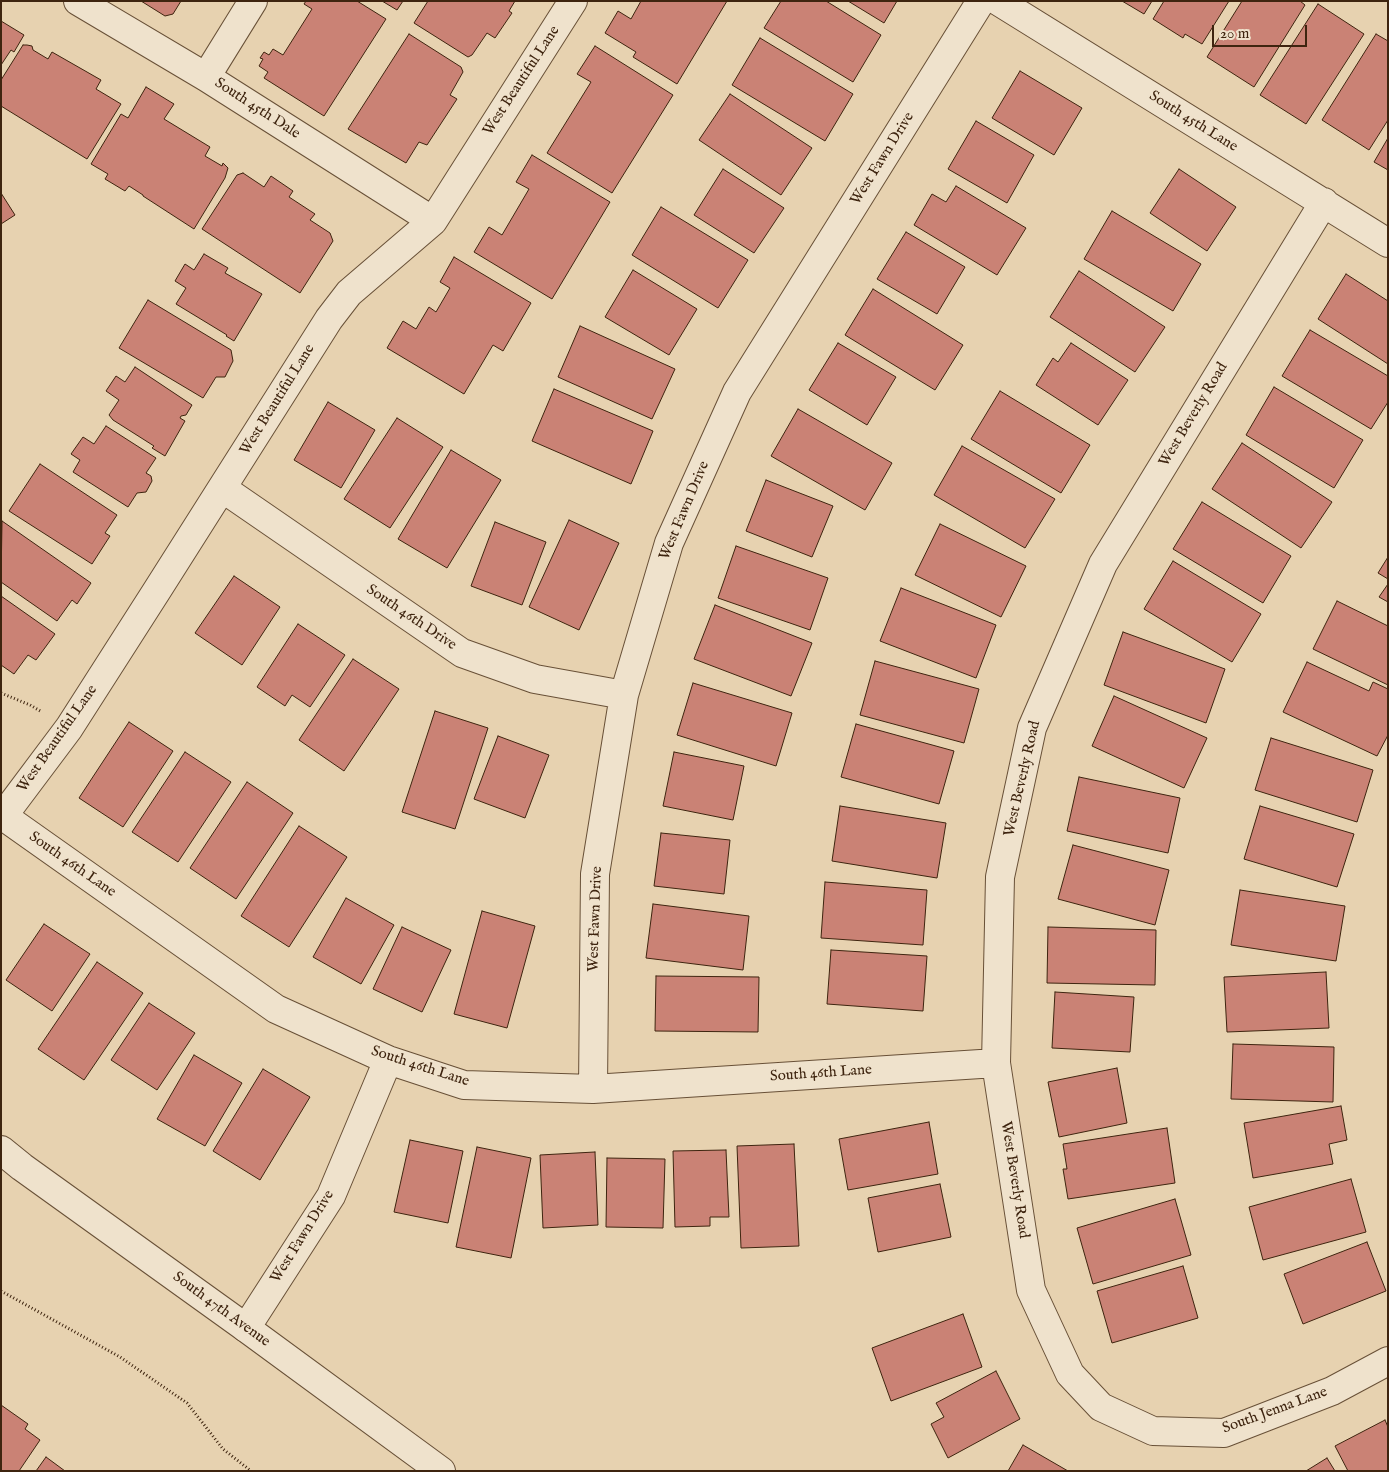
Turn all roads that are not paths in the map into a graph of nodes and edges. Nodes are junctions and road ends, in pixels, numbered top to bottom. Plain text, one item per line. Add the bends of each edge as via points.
1 (78, 1) edge
2 (253, 1) edge
3 (573, 1) edge
4 (981, 1) edge
5 (998, 1) edge
6 (206, 76) junction
7 (1324, 202) junction
8 (433, 221) junction
9 (1388, 242) edge
10 (222, 488) junction
11 (624, 695) junction
12 (3, 816) joint
13 (388, 1060) junction
14 (996, 1063) junction
15 (593, 1089) junction
16 (1, 1150) edge
17 (246, 1328) junction
18 (1388, 1361) edge
19 (1100, 1407) joint
20 (441, 1471) edge

1 - 6 street, South 45th Dale
2 - 6 street
3 - 8 street, West Beautiful Lane
4 - 11 street, West Fawn Drive via 738,392 669,543
5 - 7 street, South 45th Lane
6 - 8 street, South 45th Dale
7 - 9 street, South 45th Lane
7 - 14 street, West Beverly Road via 1103,564 1032,728 1000,877
8 - 10 street, West Beautiful Lane via 349,293 329,319
10 - 11 street, South 46th Drive via 462,653 535,679
10 - 12 street, West Beautiful Lane via 69,728
11 - 15 street, West Fawn Drive via 595,874
12 - 13 street, South 46th Lane via 276,1009
13 - 15 street, South 46th Lane via 464,1085
13 - 17 street, West Fawn Drive via 331,1196
14 - 15 street, South 46th Lane
14 - 19 street, West Beverly Road via 1031,1290 1070,1374
16 - 17 street, South 47th Avenue
17 - 20 street, South 47th Avenue
18 - 19 street, South Jenna Lane via 1332,1391 1224,1433 1153,1431

